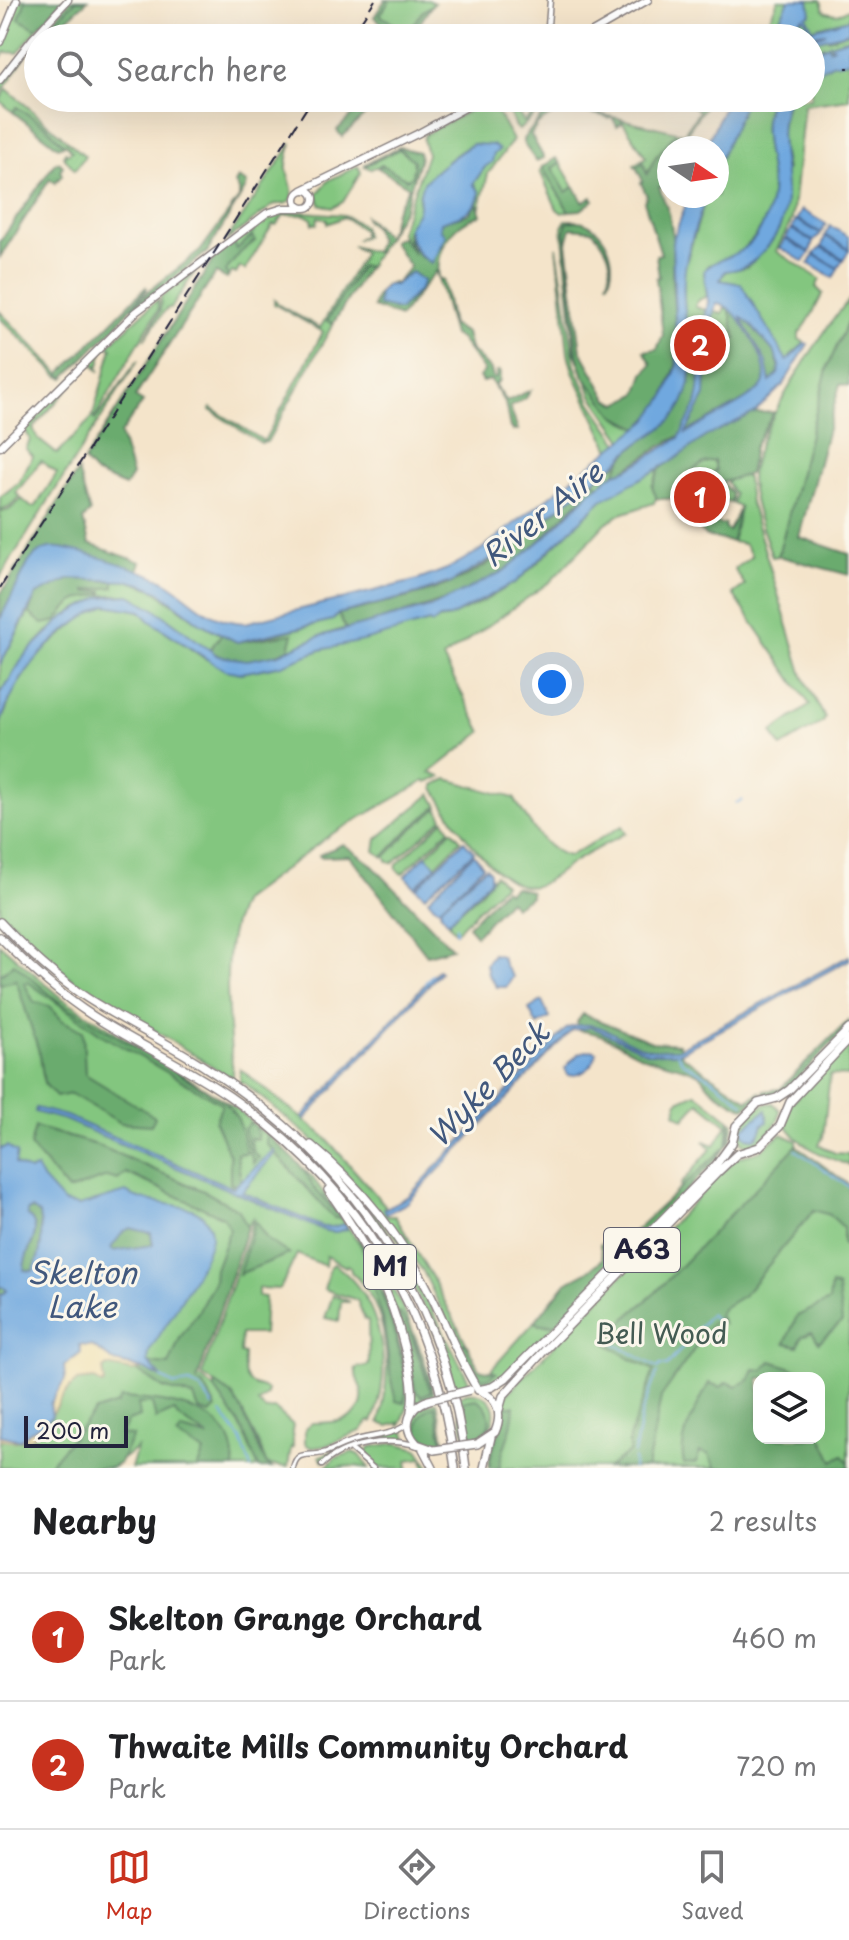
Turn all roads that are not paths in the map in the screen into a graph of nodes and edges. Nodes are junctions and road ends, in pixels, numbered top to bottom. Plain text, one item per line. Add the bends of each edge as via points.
1 (17, 0) edge
2 (68, 0) edge
3 (550, 0) edge
4 (648, 0) edge
5 (46, 24) edge
6 (548, 24) edge
7 (606, 24) edge
8 (0, 42) edge
9 (24, 49) edge
10 (0, 80) edge
11 (457, 112) edge
12 (324, 179) junction
13 (302, 190) junction
14 (313, 197) junction
15 (296, 198) junction
16 (283, 208) junction
17 (305, 208) junction
18 (0, 447) edge
19 (0, 922) edge
20 (0, 937) edge
21 (849, 1029) edge
22 (849, 1039) edge
23 (772, 1099) junction
24 (785, 1114) junction
25 (290, 1129) junction
26 (735, 1135) junction
27 (750, 1150) junction
28 (313, 1168) junction
29 (469, 1376) junction
30 (492, 1387) junction
31 (474, 1390) junction
32 (499, 1410) junction
33 (411, 1411) junction
34 (408, 1423) junction
35 (492, 1435) junction
36 (367, 1445) junction
37 (421, 1447) junction
38 (352, 1450) junction
39 (314, 1454) junction
40 (365, 1460) junction
41 (322, 1467) edge
42 (293, 1468) edge
43 (373, 1468) edge
44 (433, 1468) edge
45 (455, 1468) edge
46 (466, 1468) edge
47 (484, 1468) edge

1 - 8 main road
2 - 5 main road
3 - 6 street
4 - 7 main road
9 - 10 main road
11 - 12 main road
12 - 13 main road
12 - 14 main road
13 - 14 main road
13 - 15 main road
14 - 17 main road
15 - 16 main road
15 - 17 main road
16 - 17 main road
16 - 18 main road via 257,220 136,312
19 - 25 highway, M1 via 85,997 226,1081
20 - 28 highway, M1 via 92,1015 228,1095
21 - 23 highway, A63 via 789,1090
22 - 24 highway, A63
23 - 24 highway
23 - 26 highway, A63 via 758,1103 736,1126
24 - 27 highway, A63 via 780,1126
25 - 29 highway, M1 via 360,1192 402,1246
25 - 46 highway, M1 via 364,1211 422,1306 455,1402
26 - 27 highway
26 - 30 highway, A63 via 716,1165
27 - 32 highway, A63 via 737,1154 562,1332 503,1396
28 - 33 highway, M1 via 352,1223 386,1288 408,1363
28 - 45 highway, M1 via 368,1233 409,1302 436,1375
29 - 30 highway
29 - 31 highway, M1
30 - 31 highway, A63
31 - 32 highway via 491,1397
31 - 33 highway, bridge via 429,1400
32 - 35 highway
33 - 34 highway
34 - 37 highway
34 - 39 street
35 - 37 highway, bridge via 477,1444
35 - 47 highway
36 - 37 street via 399,1442
36 - 38 street
36 - 40 street
37 - 44 highway
38 - 40 street
38 - 41 street
39 - 41 street
39 - 42 street via 299,1456
40 - 43 street

